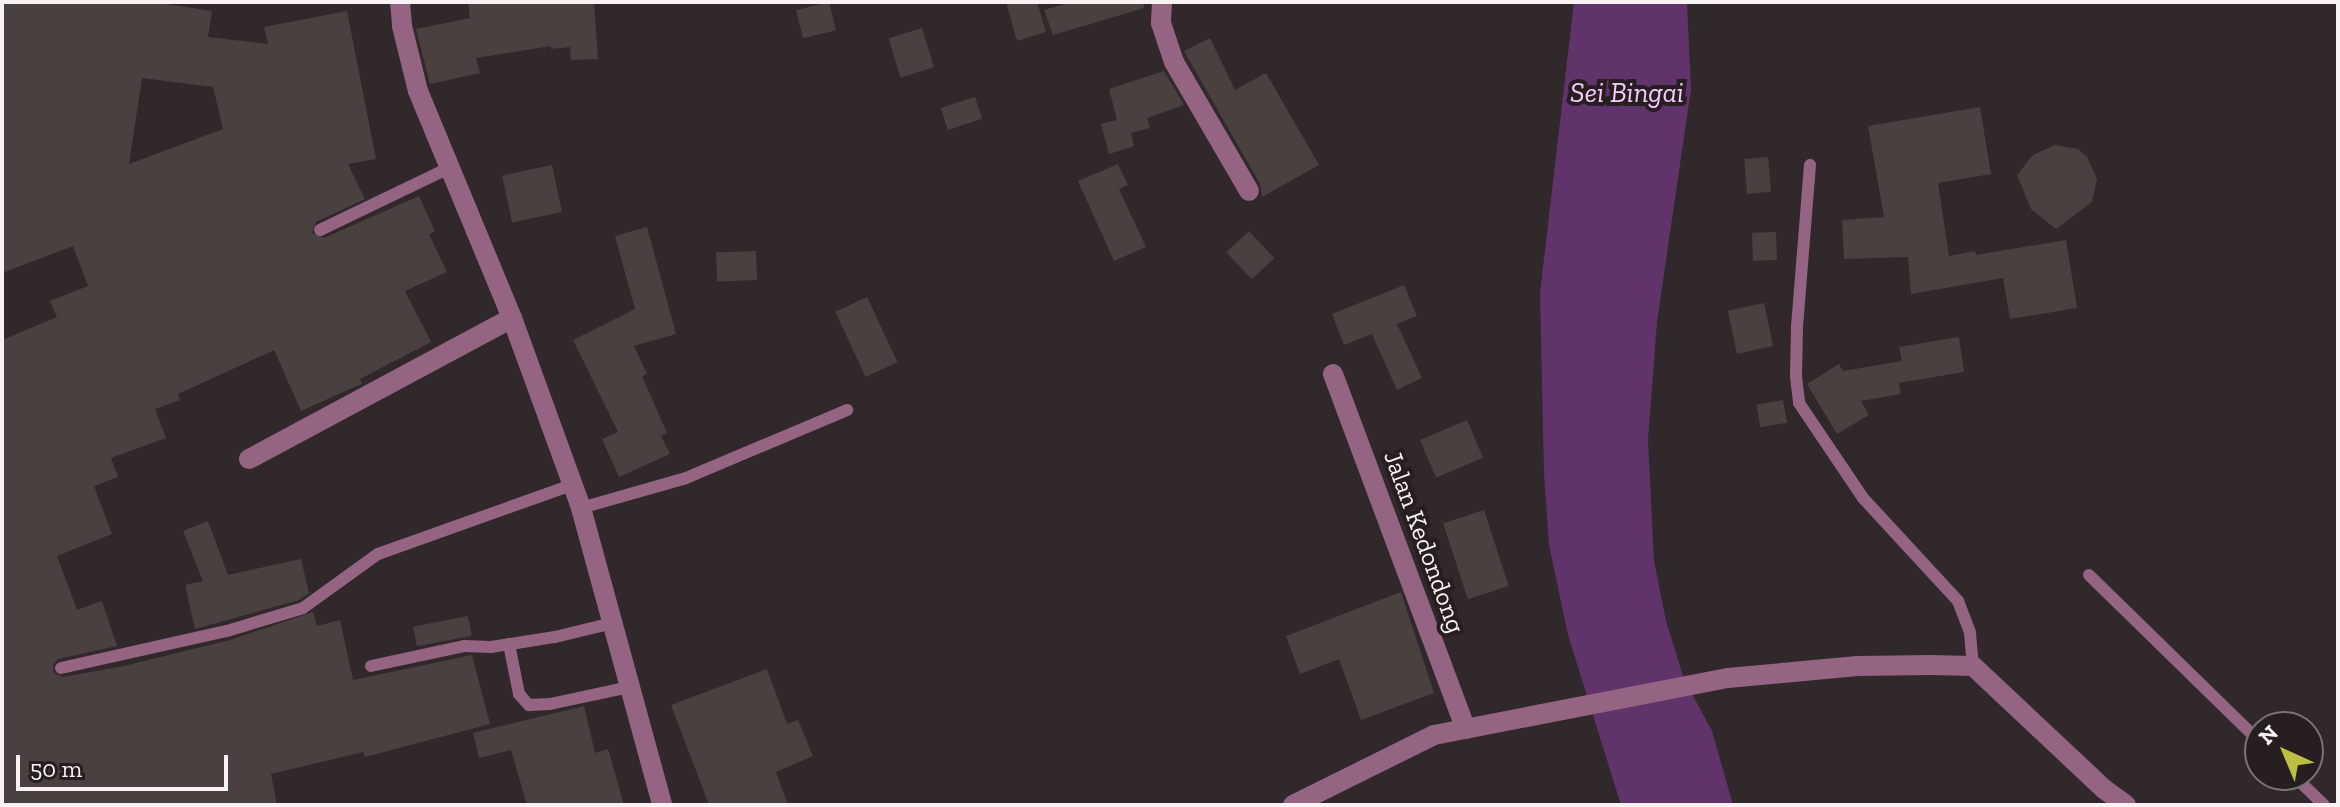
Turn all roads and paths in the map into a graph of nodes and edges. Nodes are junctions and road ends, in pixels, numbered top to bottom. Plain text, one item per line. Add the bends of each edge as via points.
1 (400, 2) edge
2 (1162, 2) edge
3 (1810, 165) dead end
4 (449, 168) junction
5 (1249, 191) dead end
6 (320, 230) dead end
7 (512, 318) junction
8 (1333, 374) dead end
9 (847, 410) dead end
10 (249, 459) dead end
11 (572, 485) junction
12 (581, 508) junction
13 (2089, 575) dead end
14 (613, 623) junction
15 (509, 644) junction
16 (371, 666) dead end
17 (1973, 666) junction
18 (61, 668) dead end
19 (630, 687) junction
20 (2244, 726) edge
21 (1466, 729) junction
22 (2310, 791) edge
23 (662, 805) edge
24 (1293, 805) edge
25 (2126, 805) edge
26 (2324, 805) edge

1 - 4 street via 418,91
2 - 5 street via 1161,23 1174,62
3 - 17 lane via 1797,328 1799,403 1863,498 1958,601 1970,633
4 - 6 lane
4 - 7 street
7 - 10 street
7 - 11 street
8 - 21 street, Jalan Kedondong
9 - 12 lane via 686,478
11 - 12 street
11 - 18 lane via 378,554 303,608 227,631
12 - 14 street
13 - 20 lane
14 - 15 lane
14 - 19 street
15 - 16 lane via 451,648
15 - 19 lane via 519,694 529,705
17 - 21 street via 1857,666 1728,678
17 - 25 street
19 - 23 street
21 - 24 street via 1434,735
22 - 26 lane

